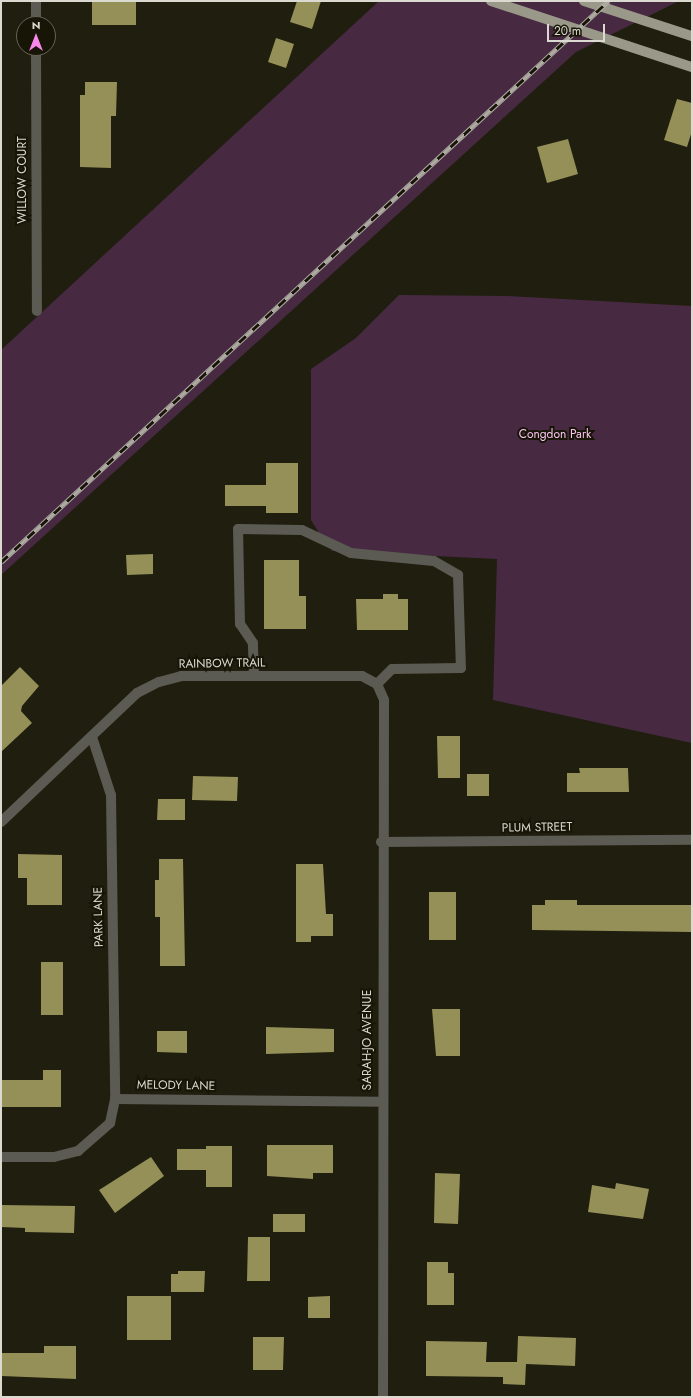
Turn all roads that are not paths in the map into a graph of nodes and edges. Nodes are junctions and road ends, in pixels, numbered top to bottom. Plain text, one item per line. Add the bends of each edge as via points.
1 (36, 1) edge
2 (491, 1) edge
3 (584, 1) edge
4 (36, 16) edge
5 (692, 36) edge
6 (36, 56) edge
7 (692, 67) edge
8 (37, 311) dead end
9 (254, 676) junction
10 (377, 684) junction
11 (92, 737) junction
12 (1, 822) edge
13 (692, 840) edge
14 (382, 842) junction
15 (115, 1099) junction
16 (382, 1102) junction
17 (1, 1158) edge
18 (383, 1397) edge

1 - 4 street
2 - 7 main road
3 - 5 main road
6 - 8 street, WILLOW COURT
9 - 10 street, RAINBOW TRAIL via 362,676
9 - 10 street via 253,643 240,624 238,529 302,530 351,553 434,561 458,575 460,668 392,669
9 - 11 street, RAINBOW TRAIL via 181,676 159,682 137,693
10 - 14 street, SARAH-JO AVENUE via 384,700
11 - 12 street, RAINBOW TRAIL
11 - 15 street, PARK LANE via 110,795
13 - 14 street, PLUM STREET
14 - 16 street, SARAH-JO AVENUE
15 - 16 street, MELODY LANE
15 - 17 street via 110,1124 78,1151 54,1157
16 - 18 street, SARAH-JO AVENUE

